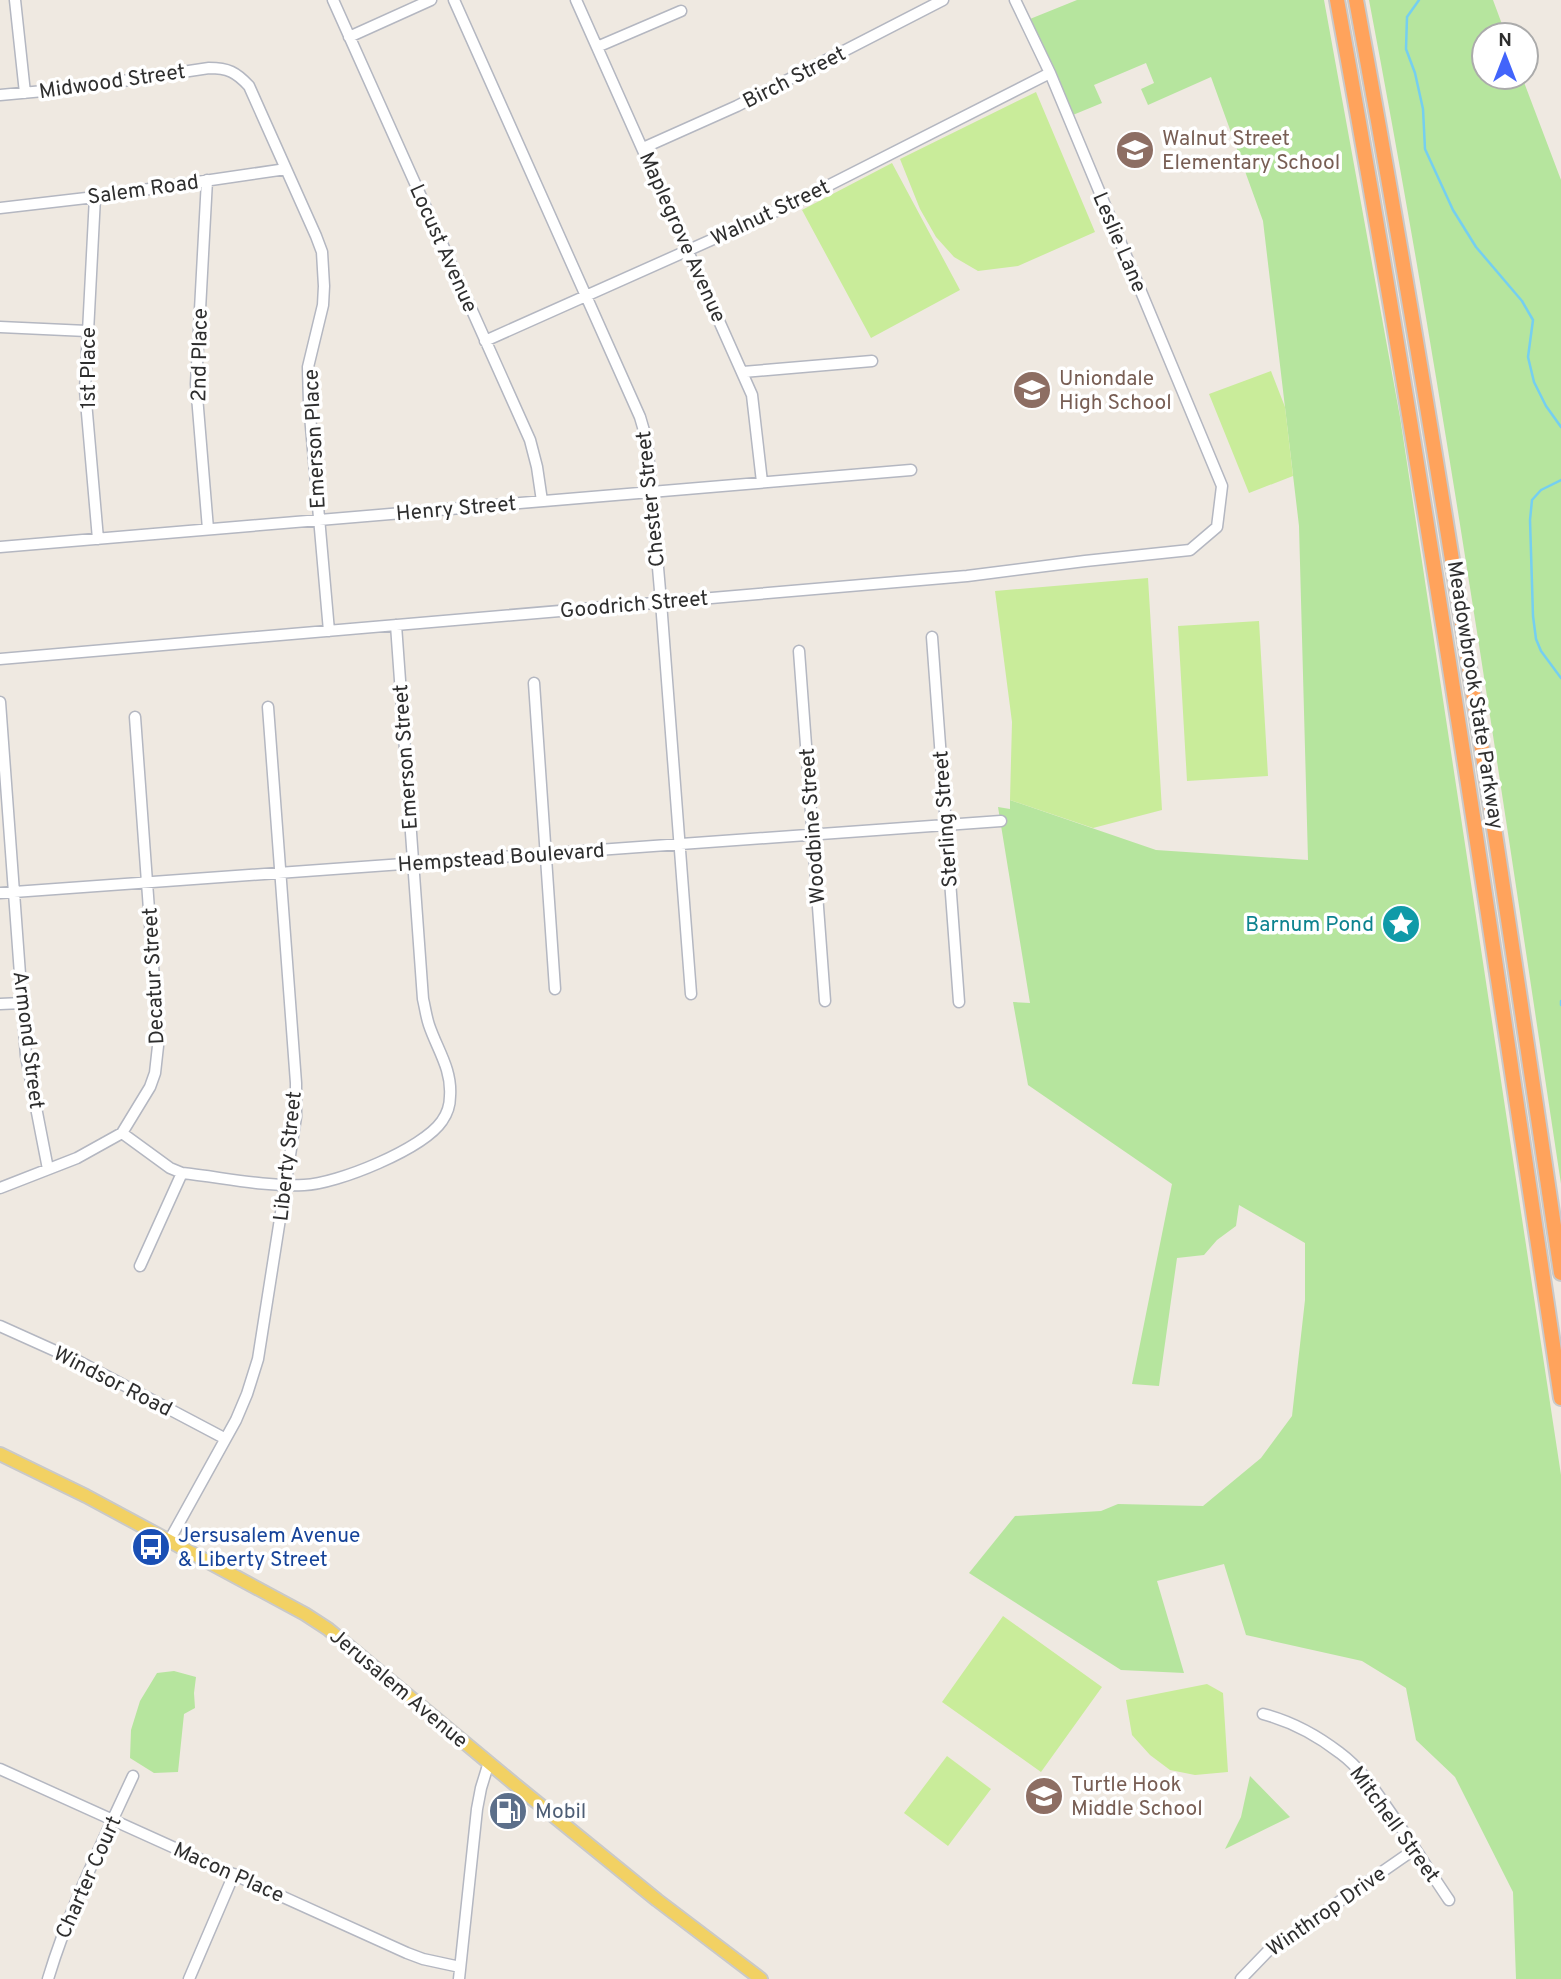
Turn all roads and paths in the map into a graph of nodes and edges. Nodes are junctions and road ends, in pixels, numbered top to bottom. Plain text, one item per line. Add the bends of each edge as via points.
1 (15, 0) edge
2 (333, 0) edge
3 (431, 0) edge
4 (454, 0) edge
5 (576, 0) edge
6 (943, 0) edge
7 (1015, 0) edge
8 (1337, 0) edge
9 (1356, 0) edge
10 (681, 11) dead end
11 (349, 37) junction
12 (597, 47) junction
13 (223, 68) joint
14 (1050, 73) junction
15 (25, 93) junction
16 (0, 95) edge
17 (643, 148) junction
18 (286, 169) junction
19 (206, 180) junction
20 (95, 197) junction
21 (0, 208) edge
22 (688, 250) junction
23 (587, 295) junction
24 (0, 327) edge
25 (87, 331) junction
26 (485, 341) junction
27 (872, 361) dead end
28 (743, 372) junction
29 (911, 470) dead end
30 (762, 482) junction
31 (1222, 486) joint
32 (651, 492) junction
33 (542, 501) junction
34 (319, 520) junction
35 (208, 529) junction
36 (98, 539) junction
37 (0, 547) edge
38 (661, 602) junction
39 (396, 625) junction
40 (329, 631) junction
41 (932, 637) dead end
42 (799, 651) dead end
43 (0, 659) edge
44 (534, 683) dead end
45 (0, 702) edge
46 (268, 707) dead end
47 (135, 718) dead end
48 (3, 781) edge
49 (1002, 821) dead end
50 (945, 825) junction
51 (813, 835) junction
52 (680, 844) junction
53 (546, 854) junction
54 (413, 863) junction
55 (280, 873) junction
56 (148, 882) junction
57 (14, 892) junction
58 (0, 893) edge
59 (555, 989) dead end
60 (691, 994) dead end
61 (825, 1000) dead end
62 (959, 1002) dead end
63 (22, 1003) junction
64 (0, 1004) edge
65 (122, 1133) junction
66 (48, 1169) junction
67 (181, 1172) junction
68 (286, 1185) junction
69 (0, 1188) edge
70 (140, 1266) dead end
71 (1561, 1273) edge
72 (0, 1326) edge
73 (1561, 1398) edge
74 (224, 1438) junction
75 (0, 1454) edge
76 (169, 1541) junction
77 (1263, 1714) dead end
78 (489, 1762) junction
79 (0, 1769) edge
80 (133, 1776) dead end
81 (113, 1819) junction
82 (1415, 1849) junction
83 (234, 1874) junction
84 (1449, 1900) dead end
85 (460, 1967) junction
86 (192, 1978) edge
87 (756, 1978) edge
88 (48, 1979) edge
89 (459, 1979) edge
90 (1241, 1979) edge

1 - 15 street
2 - 11 street, Locust Avenue
3 - 11 street
4 - 23 street, Chester Street
5 - 12 street, Maplegrove Avenue
6 - 17 street, Birch Street via 737,106
7 - 14 street, Leslie Lane
8 - 73 highway, Meadowbrook State Parkway via 1440,593
9 - 71 highway, Meadowbrook State Parkway via 1454,565
10 - 12 street
11 - 26 street, Locust Avenue
12 - 17 street, Maplegrove Avenue
13 - 15 street, Midwood Street
13 - 18 street, Emerson Place via 249,86
14 - 22 street, Walnut Street via 793,203
14 - 31 street, Leslie Lane
15 - 16 street, Midwood Street
17 - 22 street, Maplegrove Avenue
18 - 19 street, Salem Road
18 - 34 street, Emerson Place via 316,236 324,268 323,305 308,367
19 - 20 street, Salem Road
19 - 35 street, 2nd Place via 196,384
20 - 21 street, Salem Road
20 - 25 street, 1st Place
22 - 23 street, Walnut Street
22 - 28 street, Maplegrove Avenue
23 - 26 street, Walnut Street
23 - 32 street, Chester Street via 640,416
24 - 25 street
25 - 36 street, 1st Place via 85,390
26 - 33 street, Locust Avenue via 530,440
27 - 28 street
28 - 30 street, Maplegrove Avenue via 755,409
29 - 30 street, Henry Street
30 - 32 street, Henry Street
31 - 38 street, Goodrich Street via 1217,527 1190,550 967,576
32 - 33 street, Henry Street
32 - 38 street, Chester Street
33 - 34 street, Henry Street
34 - 35 street, Henry Street
34 - 40 street, Emerson Place
35 - 36 street, Henry Street
36 - 37 street, Henry Street
38 - 39 street, Goodrich Street
38 - 52 street, Chester Street
39 - 40 street, Goodrich Street
39 - 54 street, Emerson Street
40 - 43 street, Goodrich Street
41 - 50 street, Sterling Street
42 - 51 street, Woodbine Street
44 - 53 street
45 - 48 street, Armond Street
46 - 55 street, Liberty Street
47 - 56 street, Decatur Street
48 - 57 street, Armond Street
49 - 50 street, Hempstead Boulevard
50 - 51 street, Hempstead Boulevard
50 - 62 street, Sterling Street
51 - 52 street, Hempstead Boulevard
51 - 61 street, Woodbine Street
52 - 53 street, Hempstead Boulevard
52 - 60 street, Chester Street
53 - 54 street, Hempstead Boulevard
53 - 59 street
54 - 55 street, Hempstead Boulevard
54 - 68 street, Emerson Street via 423,999 450,1079 447,1111 425,1138 378,1162 337,1179
55 - 56 street, Hempstead Boulevard
55 - 68 street, Liberty Street via 296,1083
56 - 57 street, Hempstead Boulevard
56 - 65 street, Decatur Street via 157,1057 150,1087
57 - 58 street, Hempstead Boulevard
57 - 63 street, Armond Street
63 - 64 street
63 - 66 street, Armond Street via 26,1056
65 - 66 street, Decatur Street
65 - 67 street, Emerson Street
66 - 69 street, Decatur Street
67 - 68 street, Emerson Street
67 - 70 street
68 - 74 street, Liberty Street via 258,1359 236,1420
72 - 74 street, Windsor Road via 80,1362
74 - 76 street, Liberty Street
75 - 76 main road, Jerusalem Avenue
76 - 78 main road, Jerusalem Avenue via 322,1625
77 - 82 street, Mitchell Street via 1342,1753 1370,1783
78 - 85 street via 477,1809
78 - 87 main road, Jerusalem Avenue
79 - 81 street, Macon Place
80 - 81 street, Charter Court
81 - 83 street, Macon Place
81 - 88 street, Charter Court via 69,1917
82 - 84 street, Mitchell Street
82 - 90 street, Winthrop Drive via 1268,1951
83 - 85 street, Macon Place via 407,1953
83 - 86 street
85 - 89 street

